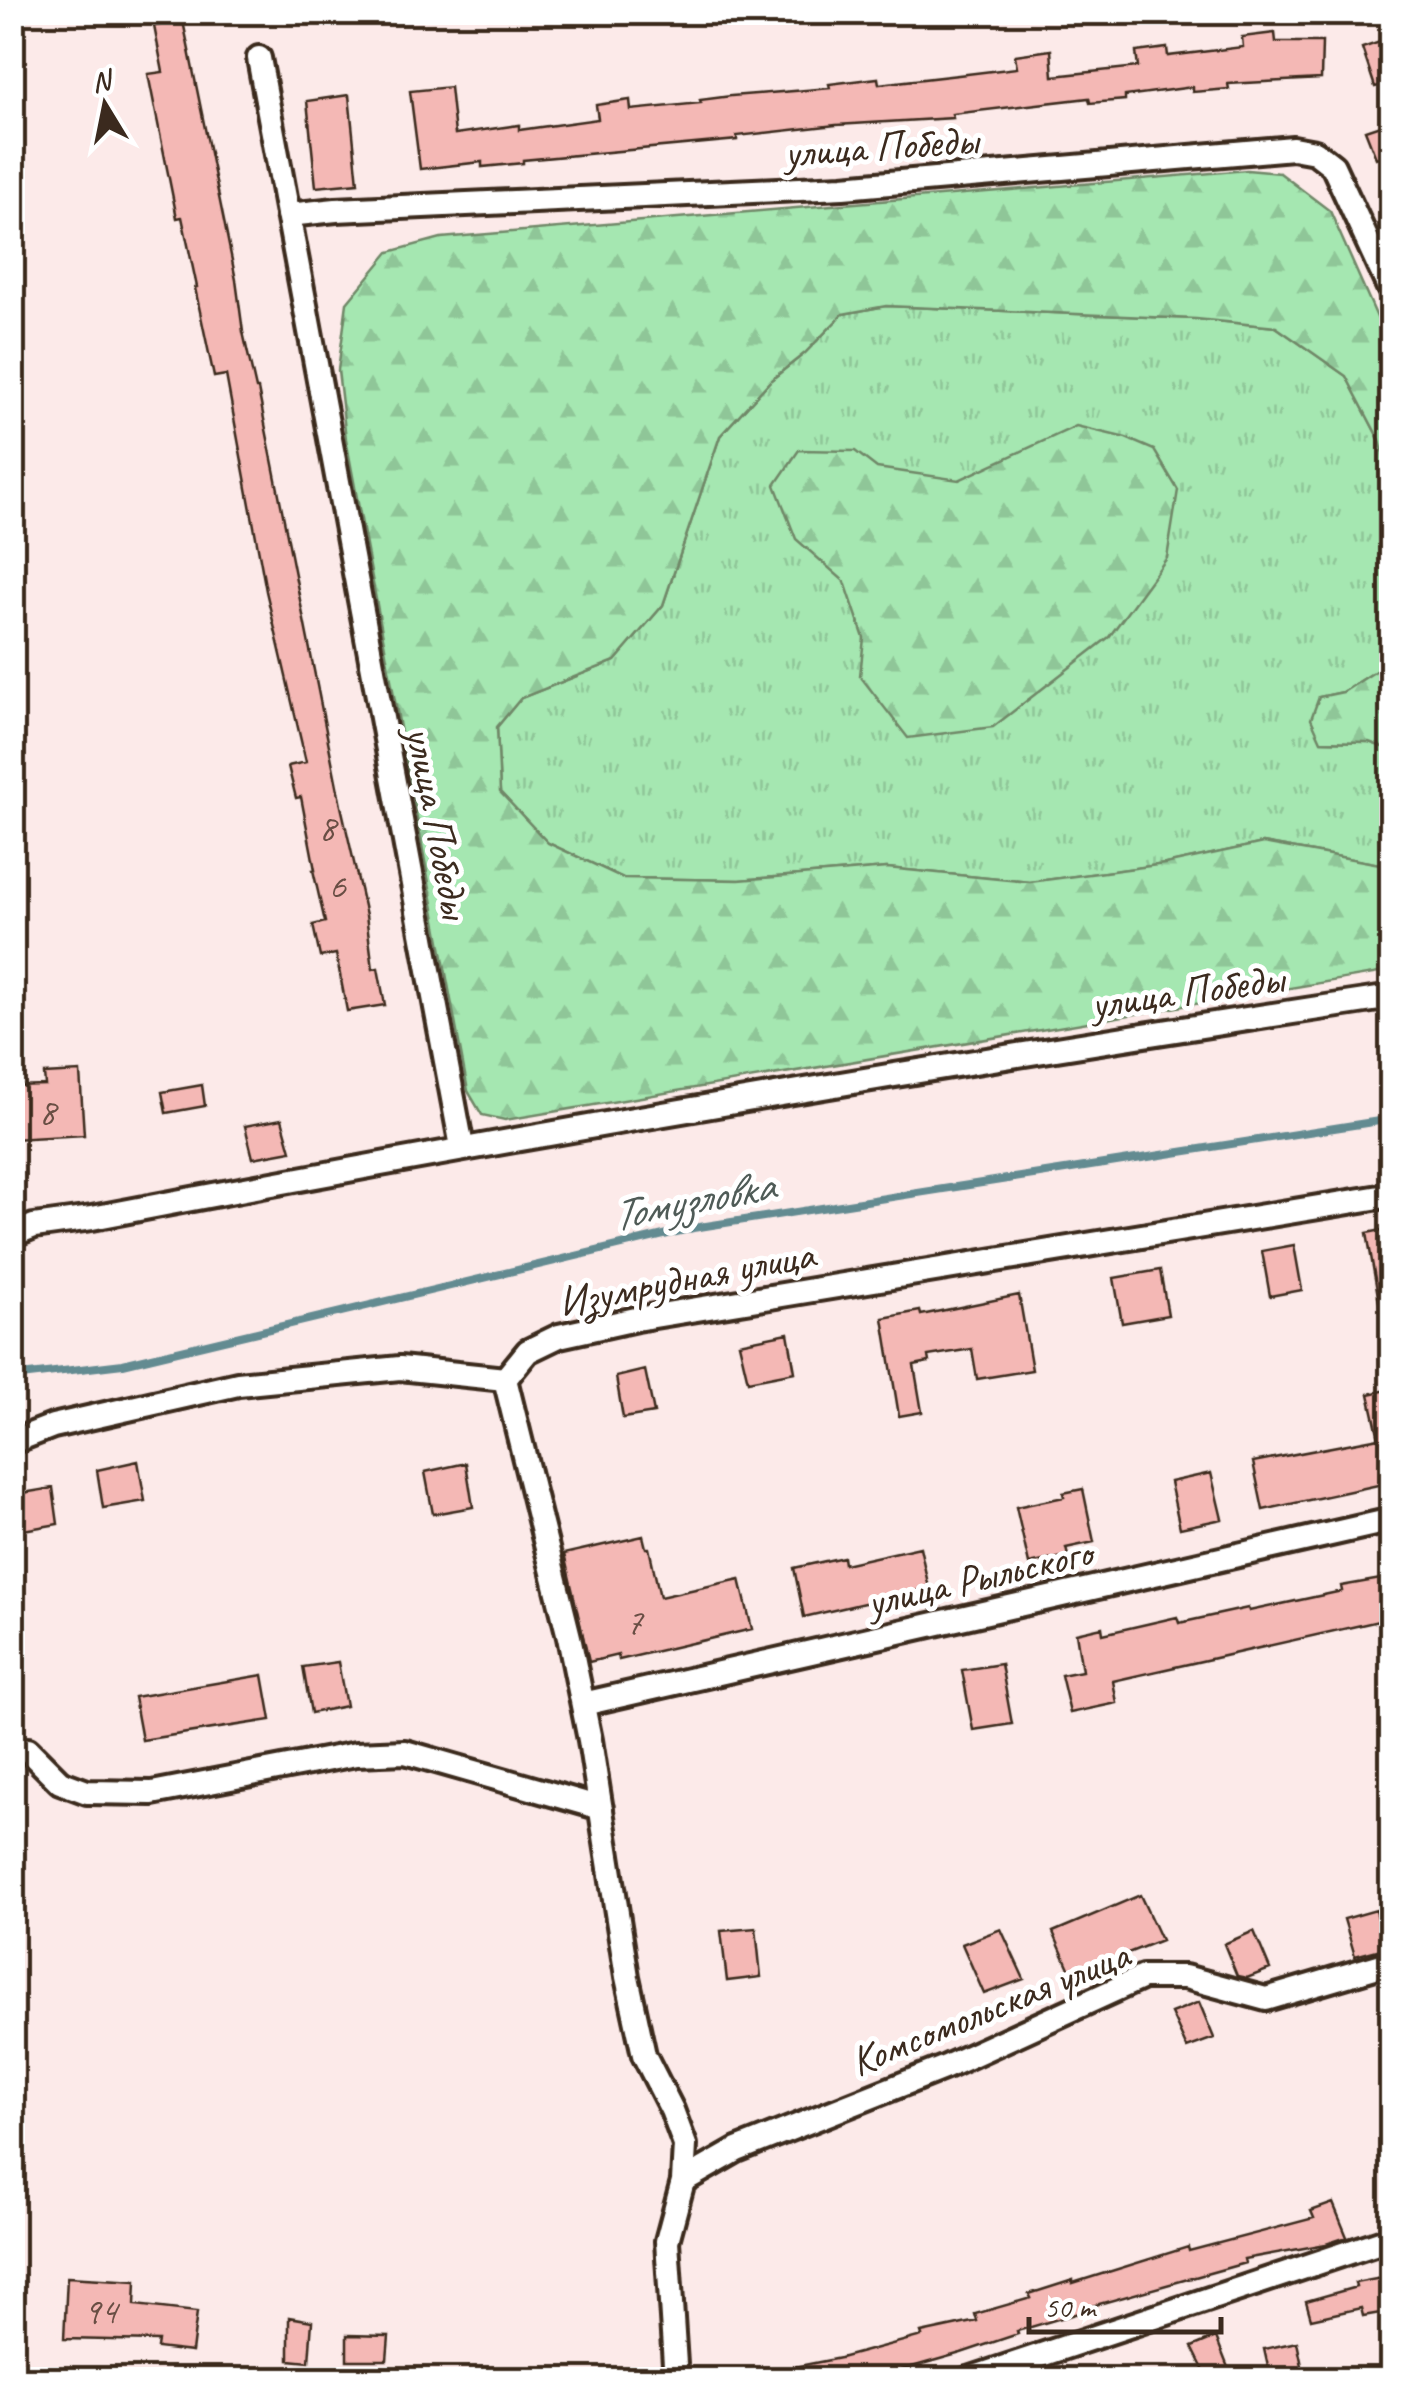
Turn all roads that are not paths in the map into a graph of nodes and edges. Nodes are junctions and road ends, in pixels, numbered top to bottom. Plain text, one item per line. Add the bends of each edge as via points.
1 (259, 58) dead end
2 (288, 215) junction
3 (1392, 294) edge
4 (1392, 997) edge
5 (462, 1147) junction
6 (1392, 1195) edge
7 (12, 1235) edge
8 (505, 1379) junction
9 (12, 1442) edge
10 (1392, 1520) edge
11 (582, 1704) junction
12 (28, 1750) dead end
13 (600, 1808) junction
14 (1392, 1962) edge
15 (683, 2181) junction
16 (1392, 2238) edge
17 (676, 2380) edge
18 (966, 2380) edge

1 - 2 street, улица Победы
2 - 3 street, улица Победы via 843,188 1293,148 1316,152 1332,166
2 - 5 street, улица Победы
4 - 5 street, улица Победы
5 - 7 street, улица Победы
6 - 8 street, Изумрудная улица via 636,1319 559,1336 528,1351
8 - 9 street via 400,1368 238,1384 53,1426
8 - 11 street
10 - 11 street, улица Рыльского
11 - 13 street
12 - 13 street via 60,1782 87,1792 152,1792 356,1754 405,1752
13 - 15 street via 637,2024 644,2055 685,2144
14 - 15 street, Комсомольская улица via 1266,1999 1185,1977 1144,1977 946,2067 737,2150
15 - 17 street via 667,2241
16 - 18 street

